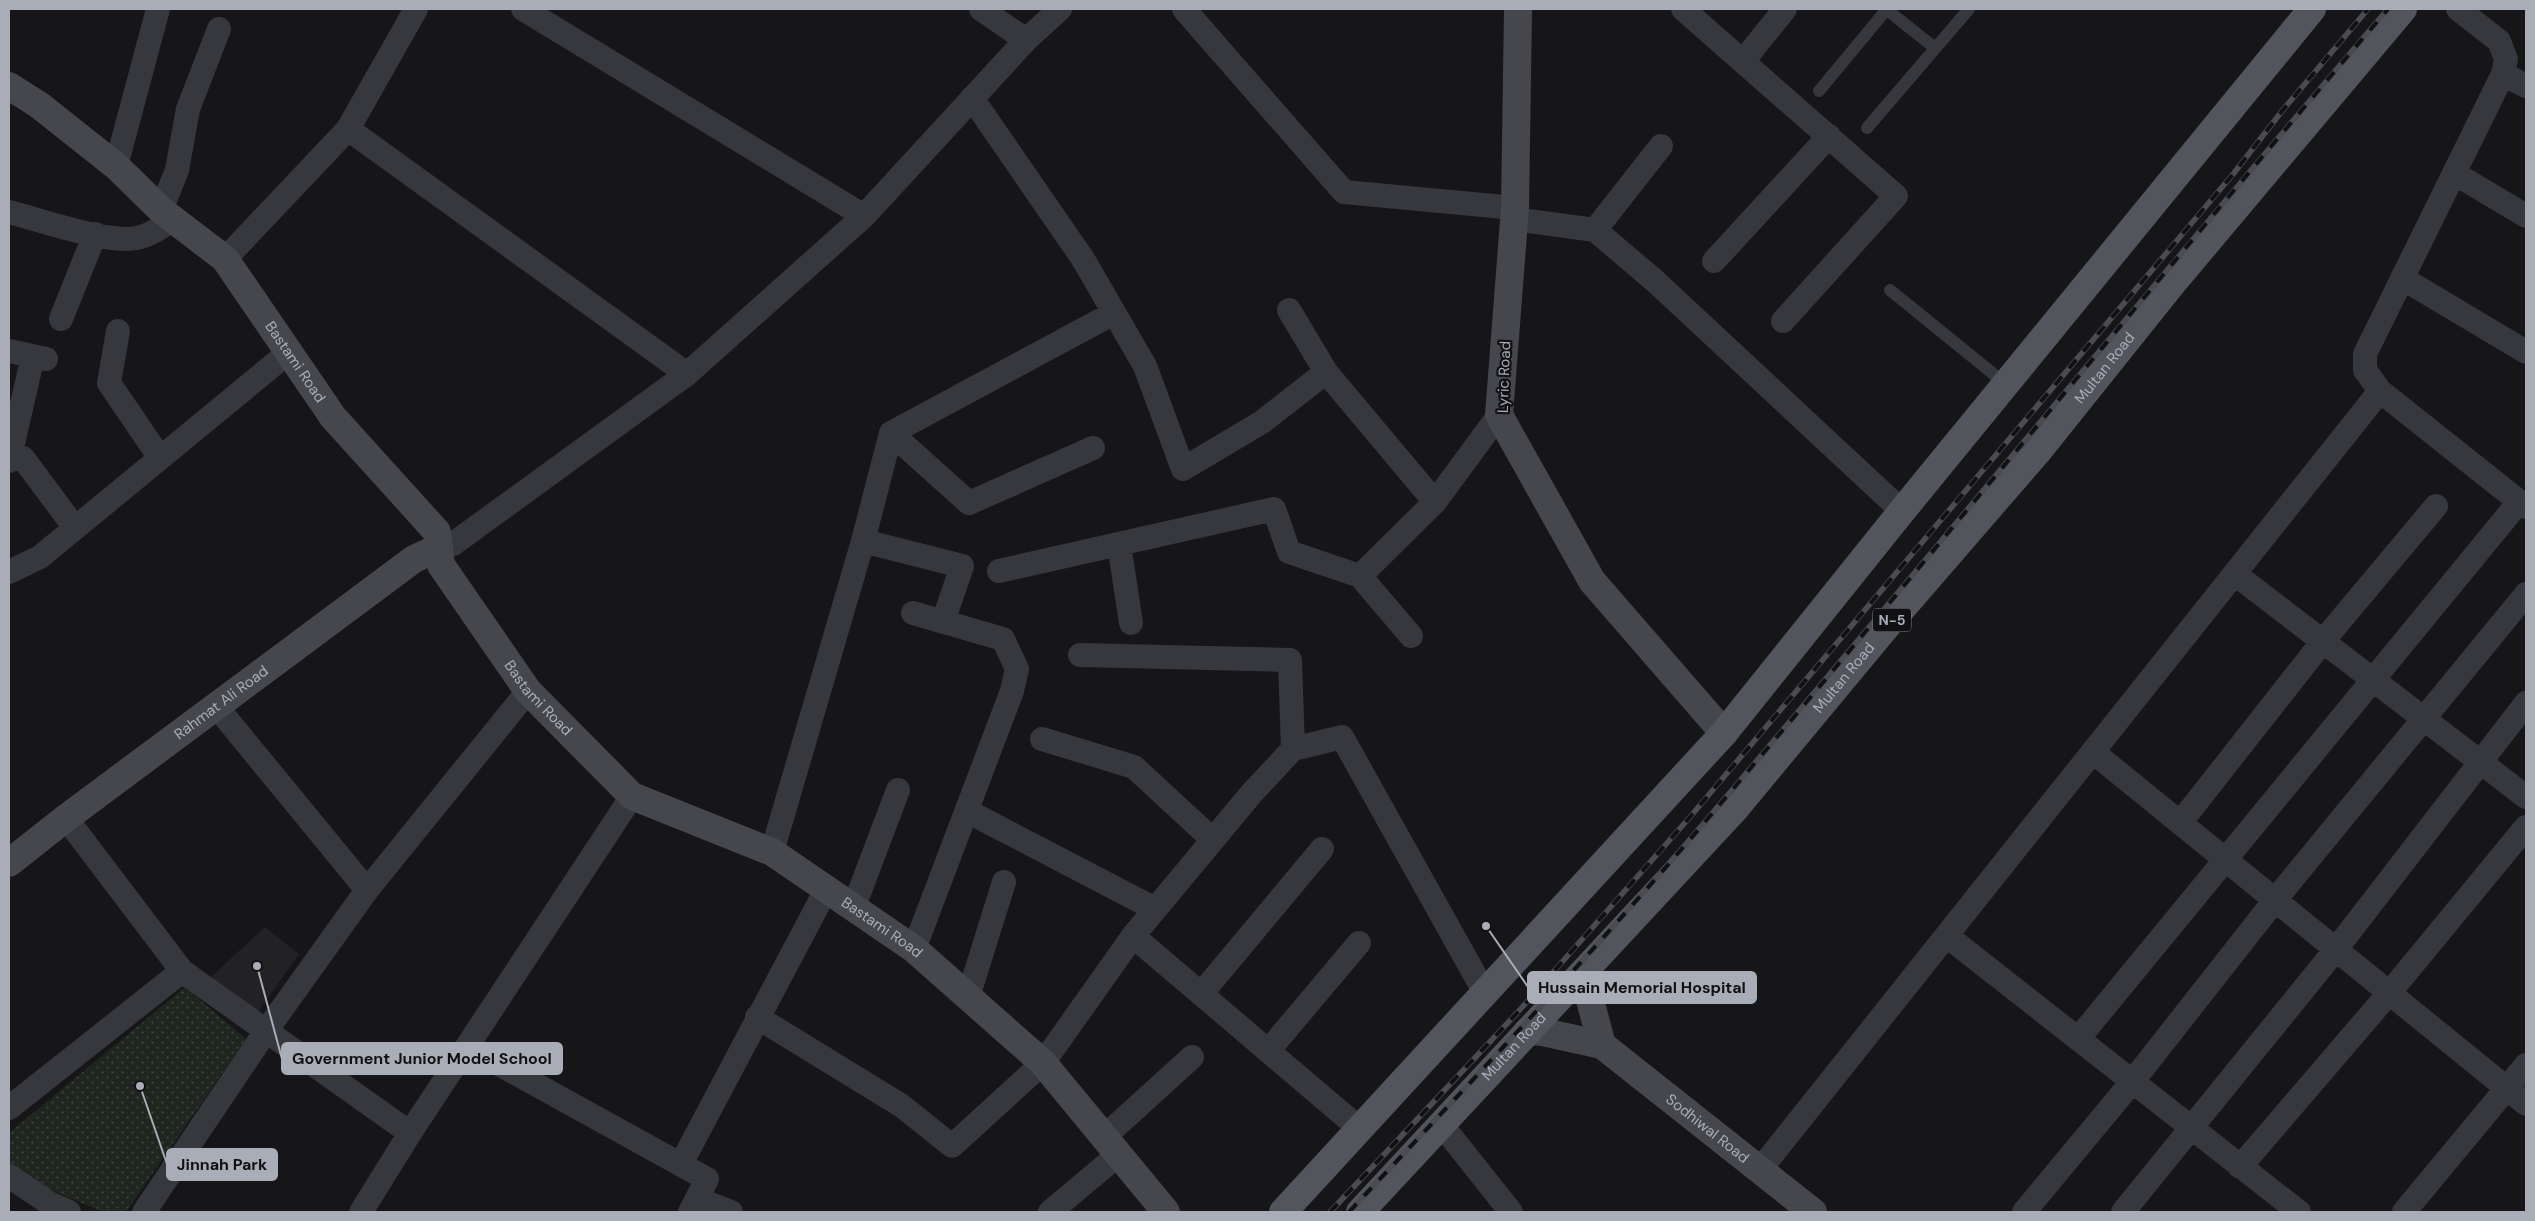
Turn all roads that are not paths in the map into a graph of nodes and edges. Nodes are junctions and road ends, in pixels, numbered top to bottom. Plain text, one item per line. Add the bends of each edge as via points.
1 (158, 9) edge
2 (416, 9) edge
3 (523, 9) edge
4 (981, 9) edge
5 (1060, 9) edge
6 (1184, 9) edge
7 (1518, 9) edge
8 (1683, 9) edge
9 (1785, 9) edge
10 (1886, 9) edge
11 (1968, 9) edge
12 (2312, 9) edge
13 (2403, 9) edge
14 (2458, 9) edge
15 (219, 29) dead end
16 (1026, 40) junction
17 (1936, 48) junction
18 (1743, 61) junction
19 (2503, 74) junction
20 (9, 86) edge
21 (2526, 86) edge
22 (1819, 91) dead end
23 (972, 98) junction
24 (1868, 128) dead end
25 (348, 129) junction
26 (1829, 136) junction
27 (1661, 146) dead end
28 (116, 166) junction
29 (2454, 173) junction
30 (9, 212) edge
31 (1515, 213) junction
32 (168, 214) junction
33 (864, 216) junction
34 (2526, 216) edge
35 (1595, 230) junction
36 (95, 234) junction
37 (225, 259) junction
38 (1714, 261) dead end
39 (2402, 278) junction
40 (1890, 290) dead end
41 (1289, 310) dead end
42 (1114, 313) junction
43 (62, 319) dead end
44 (1783, 321) dead end
45 (118, 332) dead end
46 (9, 351) edge
47 (289, 352) junction
48 (2526, 352) edge
49 (1326, 372) junction
50 (687, 374) junction
51 (2007, 385) junction
52 (2380, 391) junction
53 (1499, 415) junction
54 (891, 433) junction
55 (1093, 448) dead end
56 (160, 458) junction
57 (16, 460) edge
58 (1435, 502) junction
59 (2523, 504) edge
60 (2436, 506) dead end
61 (1902, 511) junction
62 (75, 528) junction
63 (863, 541) junction
64 (1119, 544) junction
65 (438, 548) junction
66 (999, 571) dead end
67 (9, 572) edge
68 (2235, 574) junction
69 (1360, 576) junction
70 (2526, 594) edge
71 (912, 613) dead end
72 (944, 622) junction
73 (1131, 623) dead end
74 (1411, 636) dead end
75 (2323, 641) junction
76 (1080, 655) dead end
77 (2372, 680) junction
78 (528, 690) junction
79 (2526, 703) edge
80 (216, 706) junction
81 (2423, 719) junction
82 (1724, 733) junction
83 (1042, 739) dead end
84 (1293, 749) junction
85 (2093, 752) junction
86 (2478, 762) junction
87 (898, 790) dead end
88 (632, 796) junction
89 (2526, 797) edge
90 (967, 811) junction
91 (66, 818) junction
92 (2180, 823) junction
93 (2526, 827) edge
94 (1213, 840) junction
95 (1322, 849) dead end
96 (772, 852) junction
97 (2224, 859) junction
98 (9, 863) edge
99 (1004, 882) dead end
100 (367, 890) junction
101 (826, 890) junction
102 (2275, 900) junction
103 (853, 909) junction
104 (1155, 910) junction
105 (1133, 936) junction
106 (1947, 936) junction
107 (1360, 943) dead end
108 (2337, 948) junction
109 (914, 949) junction
110 (1586, 970) junction
111 (182, 971) junction
112 (2390, 992) junction
113 (1485, 993) junction
114 (1201, 994) junction
115 (968, 997) junction
116 (757, 1017) junction
117 (266, 1031) junction
118 (1528, 1031) junction
119 (2078, 1040) junction
120 (1602, 1045) junction
121 (468, 1047) junction
122 (1268, 1051) junction
123 (1192, 1057) dead end
124 (1043, 1063) junction
125 (2526, 1065) edge
126 (2132, 1082) junction
127 (2506, 1089) junction
128 (2526, 1104) edge
129 (9, 1108) edge
130 (1441, 1124) junction
131 (2190, 1127) junction
132 (1360, 1129) junction
133 (410, 1133) junction
134 (1111, 1146) junction
135 (681, 1164) junction
136 (2240, 1167) junction
137 (1759, 1171) junction
138 (9, 1176) edge
139 (694, 1206) edge
140 (69, 1212) edge
141 (144, 1212) edge
142 (361, 1212) edge
143 (730, 1212) edge
144 (1050, 1212) edge
145 (1166, 1212) edge
146 (1283, 1212) edge
147 (1360, 1212) edge
148 (1511, 1212) edge
149 (1813, 1212) edge
150 (2024, 1212) edge
151 (2123, 1212) edge
152 (2298, 1212) edge
153 (2404, 1212) edge

1 - 28 street
2 - 25 street
3 - 33 street
4 - 16 street
5 - 16 street
6 - 31 street via 1344,192
7 - 31 street, Lyric Road
8 - 18 street
9 - 18 street
10 - 17 lane
10 - 22 lane
11 - 17 lane
12 - 51 main road
13 - 110 main road, Multan Road / N-5 via 2171,285 2039,450 1734,810
14 - 19 street via 2499,41 2506,59
15 - 32 street via 188,108
16 - 23 street
17 - 24 lane
18 - 26 street
19 - 21 street
19 - 29 street
20 - 28 street, Bastami Road via 40,105
23 - 33 street
23 - 42 street via 1083,259
25 - 37 street
25 - 50 street
26 - 38 street
26 - 44 street via 1896,196
27 - 35 street
28 - 32 street, Bastami Road
29 - 34 street
29 - 39 street
30 - 36 street
31 - 35 street
31 - 53 street, Lyric Road
32 - 36 street via 160,229 138,238 115,240
32 - 37 street, Bastami Road
33 - 50 street
35 - 61 street via 1655,281
36 - 43 street
37 - 47 street, Bastami Road
39 - 48 street
39 - 52 street via 2365,354 2364,370
40 - 51 lane
41 - 49 street
42 - 49 street via 1145,366 1183,470 1262,422
42 - 54 street
45 - 56 street via 109,383
46 - 57 street via 39,357
47 - 56 street
47 - 65 street, Bastami Road via 333,417 437,532
49 - 58 street
50 - 65 street via 453,544
51 - 61 main road
52 - 59 street
52 - 68 street
53 - 58 street
53 - 82 street, Lyric Road via 1592,581
54 - 55 street via 969,503
54 - 63 street
56 - 62 street
57 - 62 street
58 - 69 street
59 - 77 street
60 - 75 street
61 - 82 main road
62 - 67 street via 40,557
63 - 72 street via 962,566
63 - 96 street
64 - 66 street
64 - 69 street via 1274,509 1289,552
64 - 73 street
65 - 78 street, Bastami Road via 441,565
65 - 80 street, Rahmat Ali Road via 414,560
68 - 75 street
68 - 85 street
69 - 74 street
70 - 81 street
71 - 72 street
72 - 90 street via 1003,639 1016,669 1012,691
75 - 77 street
75 - 92 street
76 - 84 street via 1290,660
77 - 81 street
77 - 97 street
78 - 88 street, Bastami Road
78 - 100 street
79 - 86 street
80 - 91 street, Rahmat Ali Road
80 - 100 street
81 - 86 street
81 - 102 street
82 - 113 main road
83 - 94 street via 1134,767
84 - 94 street
84 - 113 street via 1342,738
85 - 92 street
85 - 106 street
86 - 89 street
86 - 108 street
87 - 103 street
88 - 96 street, Bastami Road
88 - 121 street
90 - 104 street
90 - 109 street
91 - 98 street, Rahmat Ali Road
91 - 111 street
92 - 97 street
93 - 112 street
94 - 104 street
95 - 114 street
96 - 101 street, Bastami Road
97 - 102 street
97 - 119 street
99 - 115 street
100 - 117 street
101 - 103 street, Bastami Road
101 - 116 street
102 - 108 street
102 - 126 street
103 - 109 street, Bastami Road
104 - 105 street
105 - 114 street
105 - 124 street
106 - 119 street
106 - 137 street
107 - 122 street
108 - 112 street
108 - 131 street
109 - 115 street, Bastami Road
110 - 118 main road, Multan Road / N-5
110 - 120 street via 1587,993
111 - 117 street
111 - 129 street
112 - 127 street
112 - 136 street
113 - 132 main road
114 - 122 street
115 - 124 street, Bastami Road
116 - 124 street via 902,1106 952,1146
116 - 135 street
117 - 133 street
117 - 141 street
118 - 120 street, Sodhiwal Road
118 - 130 main road, Multan Road / N-5
119 - 126 street
120 - 137 street, Sodhiwal Road
121 - 133 street
121 - 135 street
122 - 132 street
123 - 134 street
124 - 134 street, Bastami Road
125 - 127 street
126 - 131 street
126 - 150 street
127 - 128 street
127 - 153 street
130 - 147 main road, Multan Road / N-5
130 - 148 street
131 - 136 street
131 - 151 street
132 - 146 main road
133 - 142 street
134 - 144 street
134 - 145 street, Bastami Road
135 - 139 street via 707,1179
136 - 152 street
137 - 149 street, Sodhiwal Road
138 - 140 street via 49,1203
139 - 143 street

